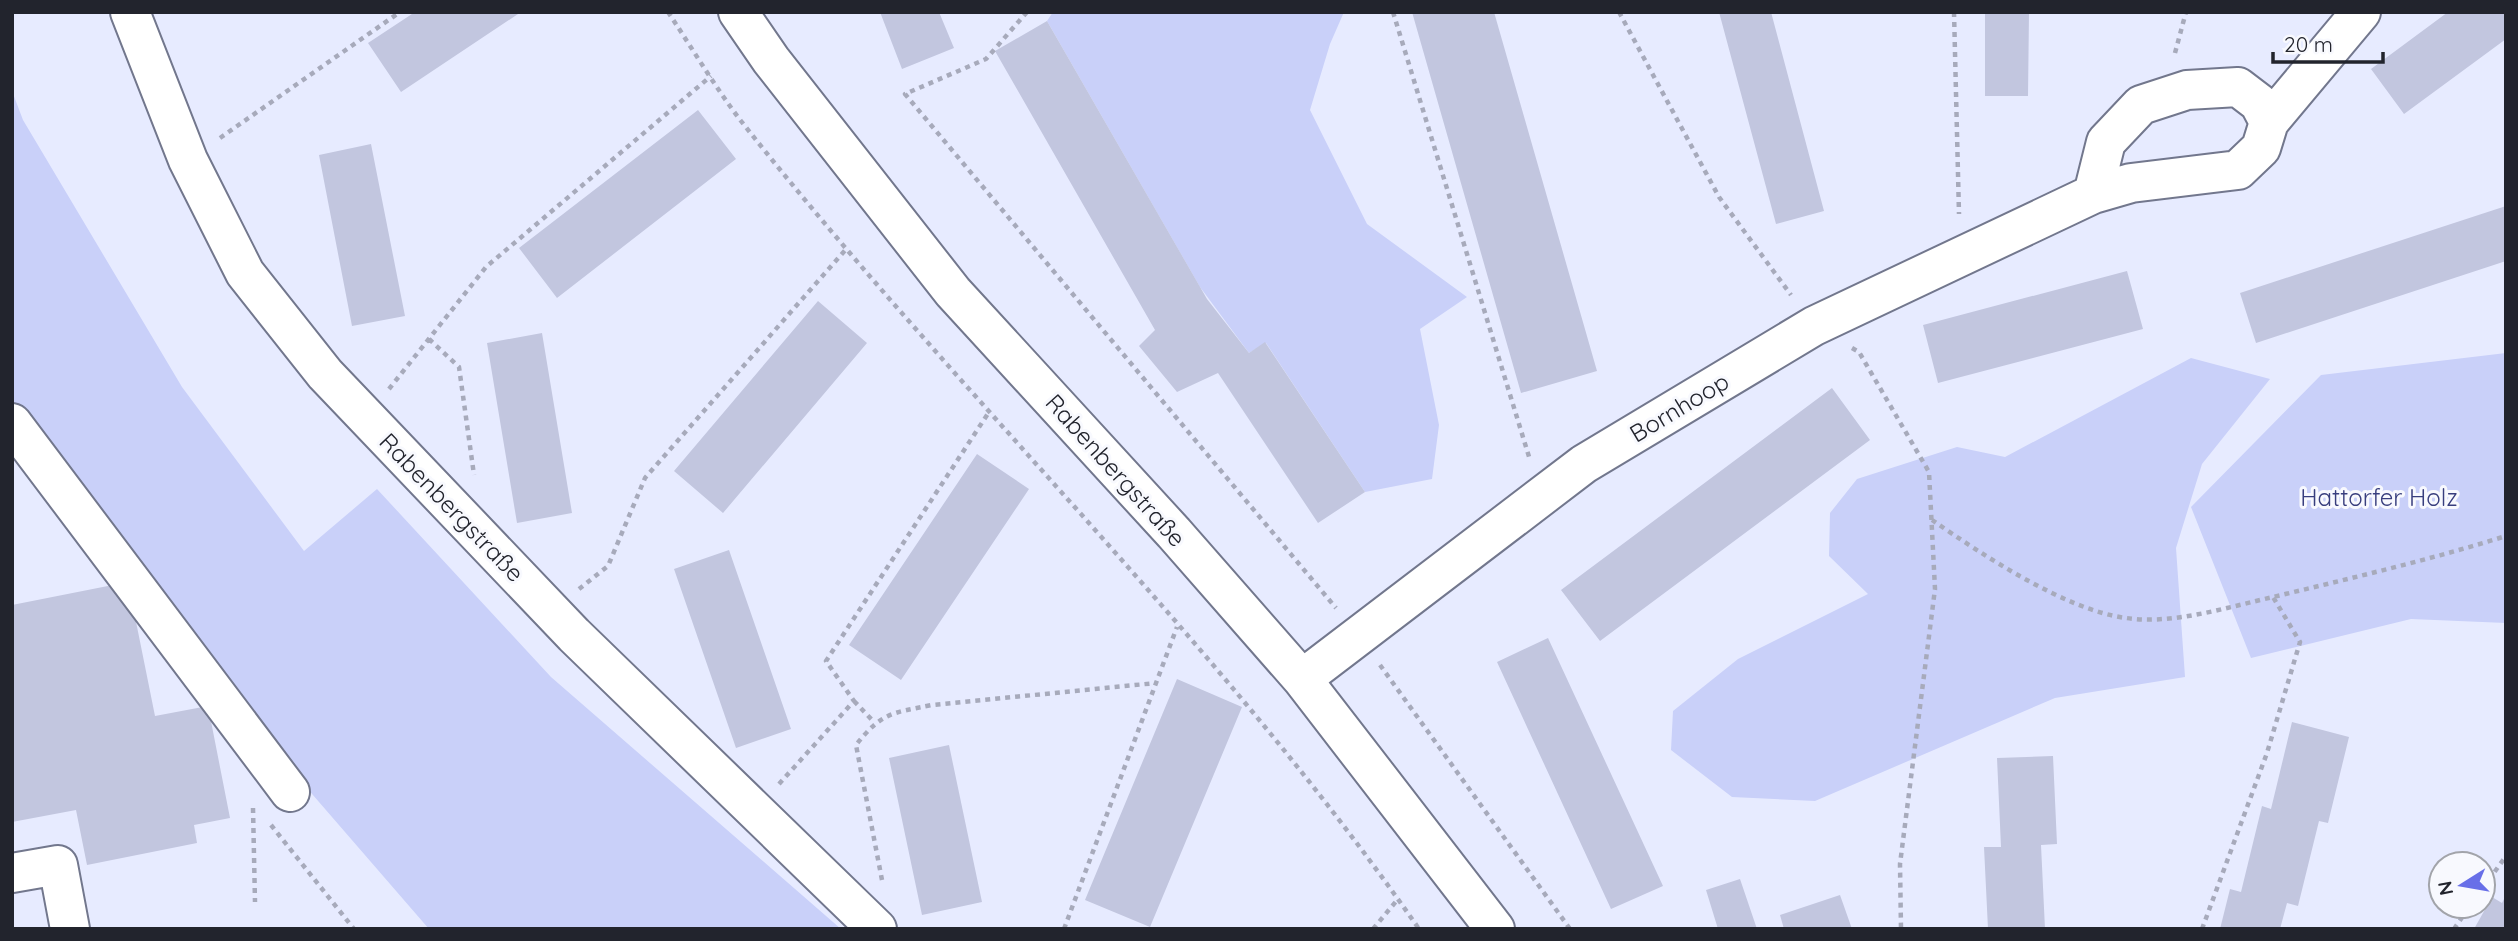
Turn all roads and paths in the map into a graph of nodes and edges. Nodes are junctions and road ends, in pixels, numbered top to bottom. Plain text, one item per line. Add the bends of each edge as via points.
1 (130, 12) edge
2 (400, 12) edge
3 (668, 12) edge
4 (738, 12) edge
5 (1027, 12) edge
6 (1393, 12) edge
7 (1619, 12) edge
8 (1954, 12) edge
9 (2361, 12) edge
10 (711, 76) junction
11 (2269, 122) junction
12 (188, 160) junction
13 (2093, 194) junction
14 (848, 247) junction
15 (1960, 257) junction
16 (1814, 326) junction
17 (429, 339) junction
18 (989, 412) junction
19 (366, 417) junction
20 (12, 423) edge
21 (1542, 497) junction
22 (1931, 520) junction
23 (2506, 536) edge
24 (483, 540) junction
25 (2273, 597) junction
26 (552, 612) junction
27 (1177, 626) junction
28 (1359, 636) junction
29 (1302, 679) junction
30 (1156, 683) junction
31 (854, 701) junction
32 (874, 722) junction
33 (273, 809) junction
34 (755, 811) junction
35 (12, 873) edge
36 (884, 889) dead end
37 (1398, 899) junction
38 (255, 902) dead end
39 (70, 929) edge
40 (354, 929) edge
41 (877, 929) edge
42 (1063, 929) edge
43 (1373, 929) edge
44 (1419, 929) edge
45 (1495, 929) edge
46 (1570, 929) edge
47 (1901, 929) edge
48 (2202, 929) edge

1 - 12 street, Rabenbergstraße
2 - 12 path
3 - 10 path
4 - 29 street, Rabenbergstraße via 953,292
5 - 28 path via 986,60 905,94
6 - 21 path
7 - 16 path via 1719,197
8 - 15 path
9 - 11 street, Bornhoop
10 - 14 path via 740,119
10 - 17 path via 486,267
11 - 13 street, Bornhoop via 2261,148 2238,170 2131,183
11 - 13 street via 2259,103 2238,87 2187,90 2141,105 2106,142
12 - 19 street, Rabenbergstraße via 245,273 325,374
13 - 15 street, Bornhoop
14 - 18 path
14 - 26 path via 645,478 608,566
15 - 16 street, Bornhoop
16 - 21 street, Bornhoop via 1584,464
16 - 22 path via 1859,352 1928,472
17 - 19 path
17 - 24 path via 459,368
18 - 27 path
18 - 31 path via 826,661
19 - 24 street, Rabenbergstraße
20 - 33 street
21 - 28 street, Bornhoop
22 - 25 path via 2020,575 2085,607 2127,619 2194,615
22 - 47 path via 1935,589 1900,864
23 - 25 path via 2408,566
24 - 26 street, Rabenbergstraße
25 - 48 path via 2300,642 2267,753
26 - 34 street, Rabenbergstraße
27 - 30 path
27 - 37 path via 1359,842
28 - 29 street, Bornhoop
28 - 46 path
29 - 45 street, Rabenbergstraße
30 - 32 path via 932,705
30 - 42 path
31 - 32 path
31 - 34 path
32 - 36 path via 856,745
33 - 38 path via 253,802
33 - 40 path
34 - 41 street, Rabenbergstraße
35 - 39 street via 58,865
37 - 43 path
37 - 44 path

